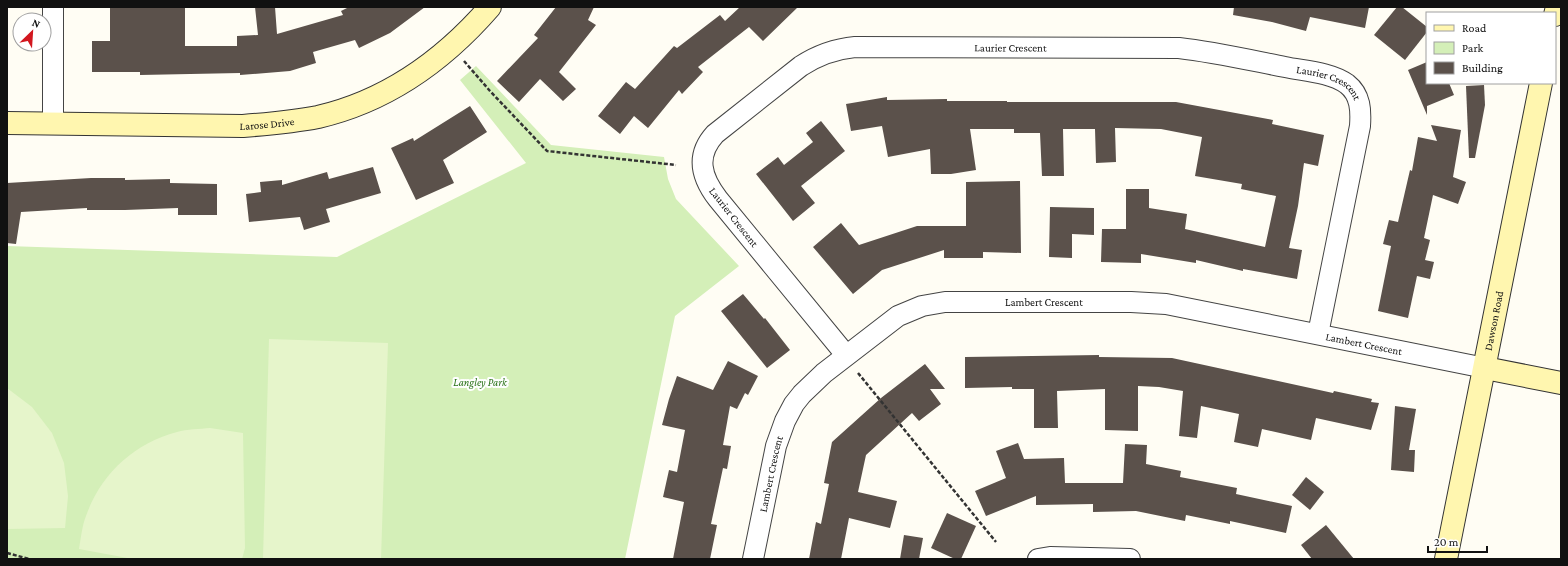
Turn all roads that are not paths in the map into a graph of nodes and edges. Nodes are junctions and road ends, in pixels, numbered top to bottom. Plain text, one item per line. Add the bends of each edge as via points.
1 (53, 7) edge
2 (490, 7) edge
3 (1542, 84) edge
4 (7, 123) edge
5 (53, 124) junction
6 (1318, 334) junction
7 (846, 356) junction
8 (1485, 368) junction
9 (1561, 383) edge
10 (753, 559) edge
11 (1038, 559) edge
12 (1130, 559) edge
13 (1446, 559) edge

1 - 5 street
2 - 5 street, Larose Drive via 452,47 415,75 376,97 340,110 296,121 243,126
3 - 8 street, Dawson Road
4 - 5 street, Larose Drive
6 - 7 street, Lambert Crescent via 1150,302 951,301 922,306 905,313
6 - 7 street, Laurier Crescent via 1360,126 1360,103 1355,92 1347,84 1325,75 1179,48 855,46 834,50 801,66 715,134 704,149 702,162 706,181 718,199
6 - 8 street, Lambert Crescent
7 - 10 street, Lambert Crescent via 802,394 785,421 776,446
8 - 9 street
8 - 13 street, Dawson Road
11 - 12 street

